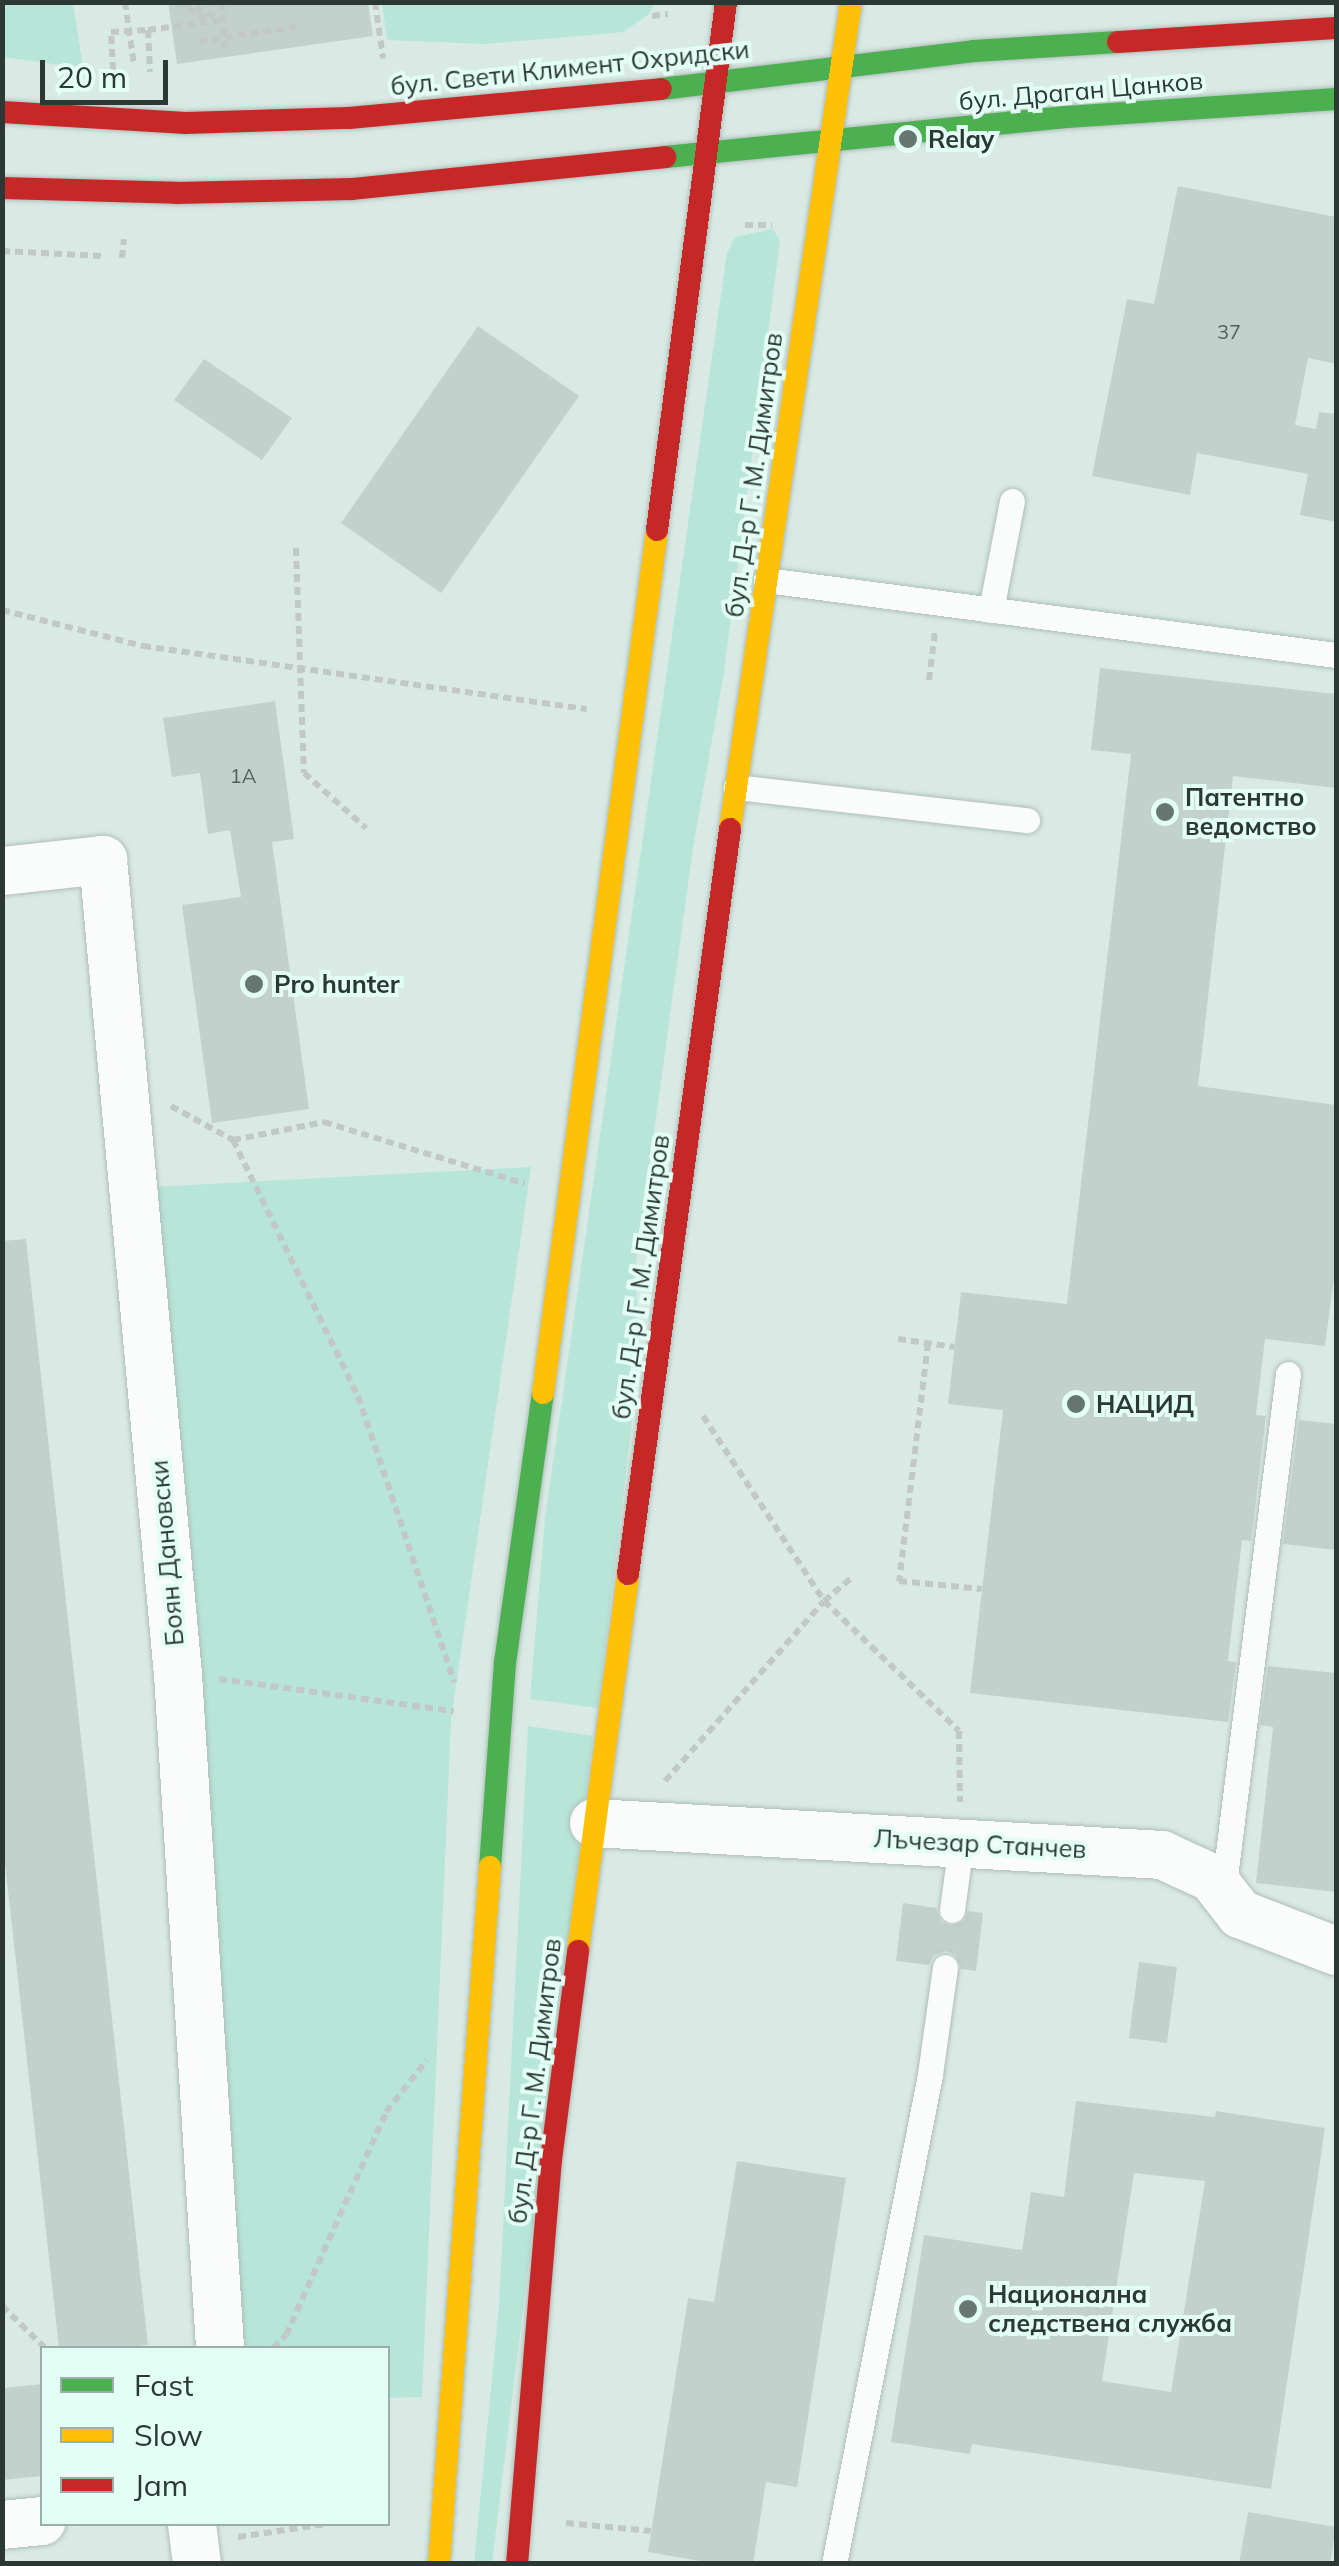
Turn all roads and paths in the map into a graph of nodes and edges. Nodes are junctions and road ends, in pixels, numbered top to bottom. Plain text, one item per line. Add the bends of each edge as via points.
1 (124, 2) edge
2 (179, 2) edge
3 (222, 2) edge
4 (375, 2) edge
5 (726, 2) edge
6 (851, 2) edge
7 (668, 14) dead end
8 (652, 16) dead end
9 (223, 20) junction
10 (296, 27) dead end
11 (1336, 28) edge
12 (148, 30) junction
13 (129, 31) junction
14 (224, 37) junction
15 (199, 40) dead end
16 (225, 48) dead end
17 (383, 58) dead end
18 (134, 65) dead end
19 (843, 67) junction
20 (113, 72) dead end
21 (150, 72) dead end
22 (713, 82) junction
23 (1336, 100) edge
24 (2, 112) edge
25 (831, 141) junction
26 (704, 156) junction
27 (2, 188) edge
28 (727, 222) dead end
29 (779, 224) dead end
30 (124, 232) dead end
31 (2, 251) edge
32 (102, 256) dead end
33 (122, 258) dead end
34 (1012, 501) dead end
35 (296, 548) dead end
36 (766, 580) junction
37 (939, 603) junction
38 (2, 610) edge
39 (991, 610) junction
40 (1336, 655) edge
41 (300, 668) junction
42 (929, 680) dead end
43 (602, 711) dead end
44 (736, 787) junction
45 (1028, 820) dead end
46 (366, 828) dead end
47 (2, 871) edge
48 (123, 1080) junction
49 (232, 1140) junction
50 (535, 1186) dead end
51 (898, 1339) dead end
52 (928, 1343) junction
53 (954, 1347) dead end
54 (1288, 1374) dead end
55 (703, 1416) dead end
56 (854, 1576) dead end
57 (982, 1589) dead end
58 (824, 1602) junction
59 (178, 1674) junction
60 (610, 1824) junction
61 (961, 1843) junction
62 (1223, 1893) junction
63 (952, 1910) dead end
64 (1336, 1951) edge
65 (944, 1967) dead end
66 (438, 2048) dead end
67 (2, 2306) edge
68 (43, 2346) edge
69 (220, 2346) edge
70 (275, 2346) edge
71 (40, 2521) edge
72 (555, 2522) dead end
73 (2, 2524) edge
74 (312, 2526) edge
75 (651, 2530) dead end
76 (194, 2543) edge
77 (439, 2564) edge
78 (517, 2564) edge
79 (834, 2564) edge

1 - 13 path
2 - 9 path
3 - 9 path
4 - 17 path
5 - 22 main road
6 - 19 main road, бул. Д-р Г. М. Димитров
7 - 8 path
9 - 12 path
9 - 14 path
10 - 14 path
11 - 19 main road, бул. Драган Цанков via 1110,40
12 - 13 path
12 - 21 path
13 - 18 path
13 - 20 path via 111,32
14 - 15 path
14 - 16 path
19 - 22 main road, бул. Свети Климент Охридски
19 - 25 main road, бул. Д-р Г. М. Димитров
22 - 24 main road, бул. Свети Климент Охридски via 350,118 186,123
22 - 26 main road
23 - 25 main road, бул. Драган Цанков
25 - 26 main road
25 - 36 main road, бул. Д-р Г. М. Димитров
26 - 27 main road via 352,188
26 - 77 main road via 504,1662
28 - 29 path
30 - 33 path
31 - 32 path
34 - 39 lane
35 - 41 path
36 - 37 lane
36 - 44 main road, бул. Д-р Г. М. Димитров
37 - 39 lane
37 - 42 path
38 - 41 path via 143,646
39 - 40 lane
41 - 43 path
41 - 46 path via 304,773
44 - 45 lane
44 - 60 main road, бул. Д-р Г. М. Димитров
47 - 48 street, Боян Дановски via 103,860
48 - 49 path
48 - 59 street, Боян Дановски
49 - 50 path via 324,1122
49 - 59 path via 358,1396 464,1712
51 - 52 path
52 - 53 path
52 - 57 path via 899,1581
54 - 62 lane
55 - 58 path
56 - 58 path
58 - 60 path
58 - 61 path via 959,1732
59 - 69 street, Боян Дановски
60 - 61 street, Лъчезар Станчев
60 - 78 main road, бул. Д-р Г. М. Димитров via 551,2160
61 - 62 street, Лъчезар Станчев via 1162,1855 1212,1878
61 - 63 lane
62 - 64 street, Лъчезар Станчев via 1240,1914
65 - 79 lane via 930,2074
66 - 70 path via 386,2112
67 - 68 path
71 - 73 street
72 - 75 path
74 - 76 path

